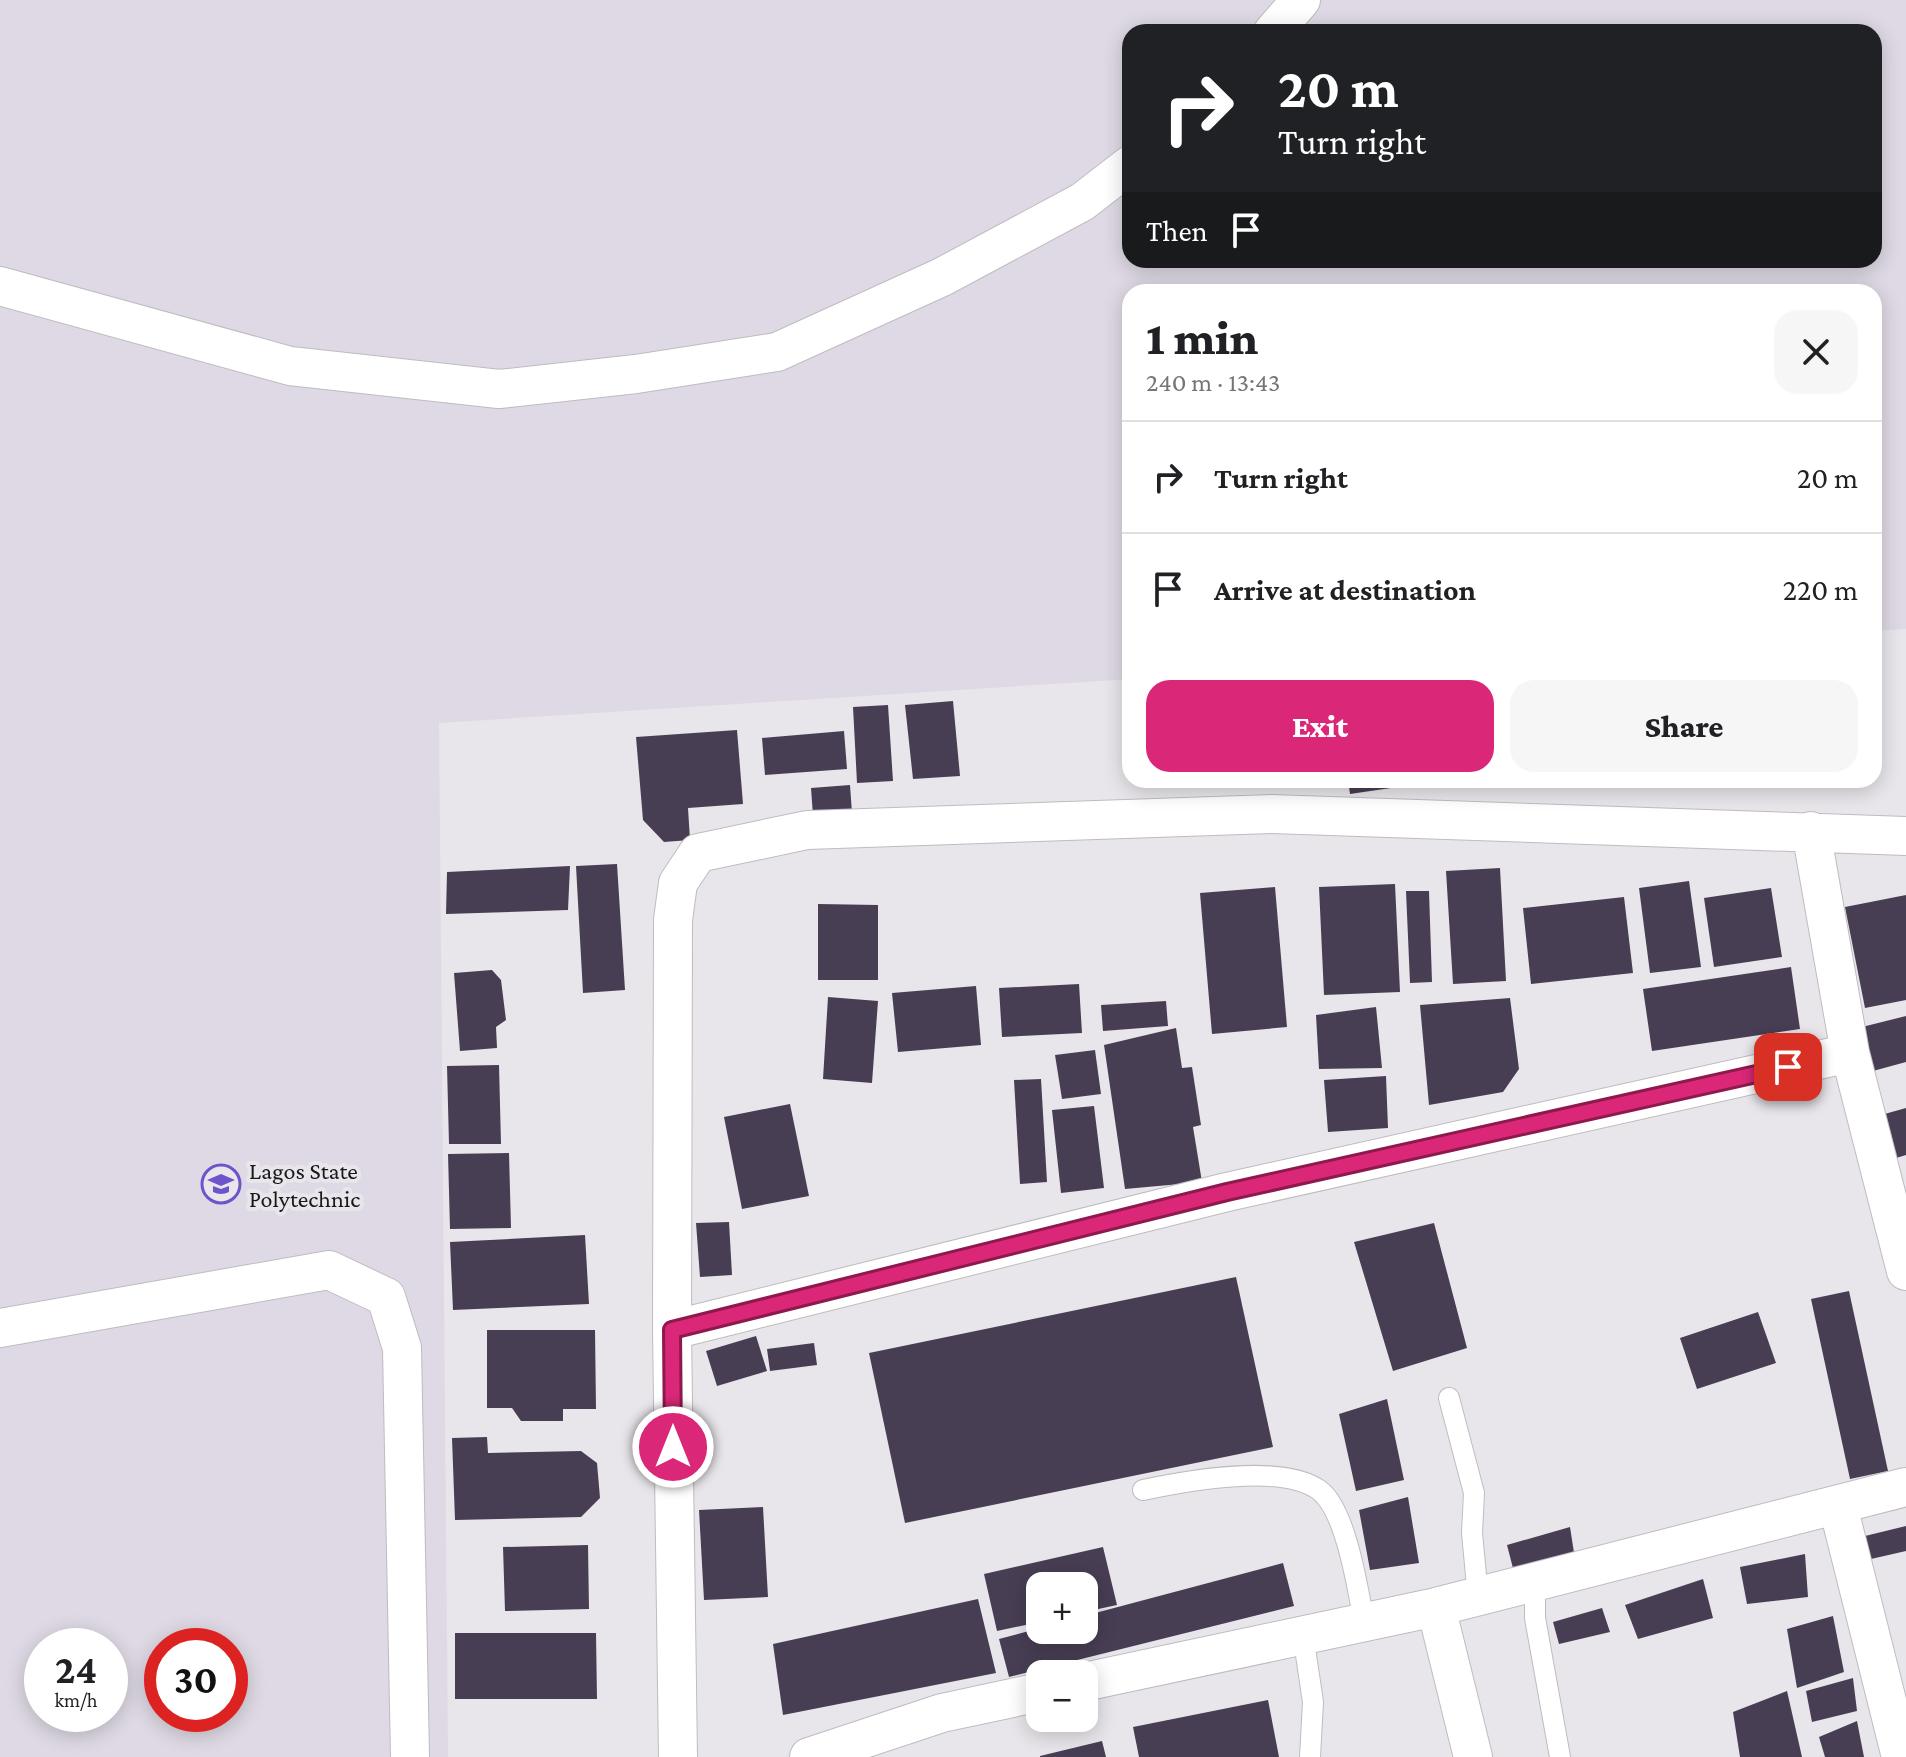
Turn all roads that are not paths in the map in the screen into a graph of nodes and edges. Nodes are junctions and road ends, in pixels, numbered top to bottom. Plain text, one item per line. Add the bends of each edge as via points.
1 (1301, 0) edge
2 (1280, 24) edge
3 (1122, 171) edge
4 (0, 286) edge
5 (1811, 831) junction
6 (1906, 836) edge
7 (1850, 1053) junction
8 (1906, 1271) edge
9 (0, 1328) edge
10 (672, 1330) junction
11 (1449, 1398) dead end
12 (1906, 1487) edge
13 (1143, 1490) dead end
14 (1838, 1506) junction
15 (1535, 1582) junction
16 (1478, 1596) junction
17 (1436, 1607) junction
18 (1364, 1622) junction
19 (1303, 1635) junction
20 (1098, 1679) edge
21 (1026, 1695) edge
22 (410, 1757) edge
23 (678, 1757) edge
24 (809, 1757) edge
25 (1310, 1757) edge
26 (1473, 1757) edge
27 (1560, 1757) edge
28 (1901, 1757) edge

1 - 2 street
3 - 4 street via 1082,202 942,277 777,352 499,389 290,366
5 - 6 street
5 - 7 street
5 - 10 street via 1272,814 807,830 698,853 678,883 673,920
7 - 8 street
7 - 10 street via 1227,1192
9 - 22 street via 329,1270 386,1297 402,1348
10 - 23 street
11 - 16 lane via 1474,1493
12 - 14 street
13 - 18 lane via 1203,1477 1289,1477 1320,1490 1334,1510 1352,1559
14 - 15 street
14 - 28 street
15 - 16 street
15 - 27 lane via 1535,1618
16 - 17 street
17 - 18 street
17 - 26 street
18 - 19 street
19 - 20 street
19 - 25 lane via 1313,1702
21 - 24 street via 942,1713

